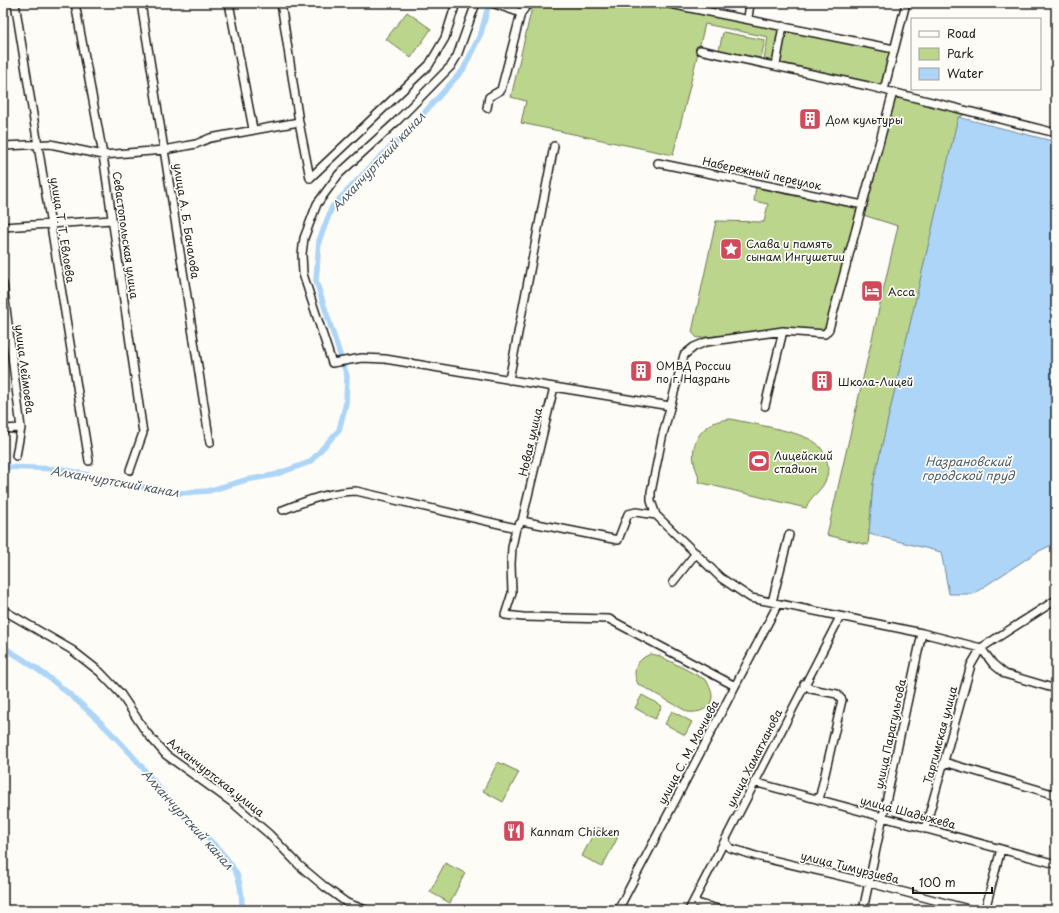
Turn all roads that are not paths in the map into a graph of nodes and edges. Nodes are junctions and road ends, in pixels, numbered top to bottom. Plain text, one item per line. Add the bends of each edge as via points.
1 (15, 3) edge
2 (75, 3) edge
3 (141, 3) edge
4 (229, 3) edge
5 (281, 3) edge
6 (456, 3) edge
7 (476, 3) edge
8 (529, 3) edge
9 (665, 3) edge
10 (750, 3) edge
11 (906, 3) edge
12 (495, 4) edge
13 (521, 13) junction
14 (748, 18) junction
15 (783, 26) junction
16 (894, 49) junction
17 (700, 50) dead end
18 (776, 65) junction
19 (884, 90) junction
20 (893, 92) junction
21 (487, 108) dead end
22 (299, 122) junction
23 (253, 129) junction
24 (1056, 133) edge
25 (37, 145) junction
26 (3, 146) edge
27 (554, 146) dead end
28 (164, 150) junction
29 (103, 155) junction
30 (658, 162) dead end
31 (863, 206) junction
32 (112, 220) junction
33 (51, 224) junction
34 (3, 227) edge
35 (3, 284) edge
36 (783, 331) junction
37 (509, 380) junction
38 (554, 387) junction
39 (670, 406) junction
40 (765, 406) dead end
41 (21, 428) junction
42 (3, 429) edge
43 (210, 443) dead end
44 (16, 456) dead end
45 (89, 461) dead end
46 (130, 470) dead end
47 (283, 510) dead end
48 (656, 515) junction
49 (522, 521) junction
50 (516, 528) junction
51 (789, 535) dead end
52 (696, 553) junction
53 (673, 582) dead end
54 (1056, 600) edge
55 (775, 603) junction
56 (3, 610) edge
57 (840, 617) junction
58 (922, 633) junction
59 (981, 648) junction
60 (804, 684) junction
61 (735, 686) junction
62 (1056, 688) edge
63 (944, 762) junction
64 (754, 782) junction
65 (1056, 795) edge
66 (819, 800) junction
67 (884, 817) junction
68 (925, 829) junction
69 (725, 841) junction
70 (1001, 849) junction
71 (1056, 864) edge
72 (870, 883) junction
73 (693, 902) junction
74 (363, 908) edge
75 (618, 910) edge
76 (689, 910) edge
77 (722, 910) edge
78 (863, 910) edge
79 (972, 910) edge
80 (985, 910) edge

1 - 25 street, улица Т. Т. Евлоева
2 - 29 street, Севастопольская улица
3 - 28 street, улица А. Б. Бачалова
4 - 23 street
5 - 22 street
6 - 22 street via 444,38 429,66 310,178
7 - 37 street via 451,66 396,122 339,174 317,204 304,238 303,274 332,363 362,358 385,359
8 - 13 street
9 - 14 street
10 - 14 street
11 - 16 street
12 - 13 street
13 - 21 street via 501,90 489,97
14 - 15 street
15 - 16 street
15 - 18 street
16 - 19 street
17 - 18 street
18 - 19 street
19 - 20 street
20 - 24 street
20 - 31 street
22 - 23 street
23 - 28 street
25 - 26 street
25 - 29 street via 50,144
25 - 33 street, улица Т. Т. Евлоева
27 - 37 street
28 - 29 street
28 - 43 street, улица А. Б. Бачалова
29 - 32 street, Севастопольская улица
30 - 31 street, Набережный переулок
31 - 36 street via 829,330 825,334
32 - 33 street
32 - 46 street, Севастопольская улица via 143,433
33 - 34 street
33 - 45 street, улица Т. Т. Евлоева
35 - 41 street, улица Леймоева
36 - 39 street via 694,346 681,361
36 - 40 street
37 - 38 street
38 - 39 street
38 - 49 street, Новая улица
39 - 48 street via 650,492
41 - 42 street
41 - 44 street, улица Леймоева
47 - 50 street via 316,496 356,492
48 - 49 street via 633,512 628,514 618,540
48 - 52 street
49 - 50 street, Новая улица
50 - 61 street via 511,564 512,593 505,615 609,619
51 - 55 street, улица С. М. Мочиева
52 - 53 street
52 - 55 street via 721,578 751,598
54 - 59 street
55 - 57 street
55 - 61 street, улица С. М. Мочиева
56 - 74 street, Алханчуртская улица via 72,650 100,672 120,693 146,732 166,755 233,803 325,886 347,903
57 - 58 street
57 - 60 street, улица Хаматханова
58 - 59 street
58 - 67 street, улица Парагульгова
59 - 62 street via 1004,674
59 - 63 street, Таргимская улица via 971,665
60 - 64 street, улица Хаматханова
60 - 66 street via 812,689 837,694 842,700
61 - 75 street, улица С. М. Мочиева
63 - 65 street
63 - 68 street, Таргимская улица
64 - 66 street, улица Шадыжева
64 - 69 street, улица Хаматханова
66 - 67 street, улица Шадыжева
67 - 68 street, улица Шадыжева
67 - 72 street, улица Парагульгова
68 - 70 street, улица Шадыжева
69 - 72 street, улица Тимурзиева via 730,848 756,856
69 - 73 street, улица Хаматханова
70 - 71 street, улица Шадыжева
70 - 80 street
72 - 78 street, улица Парагульгова
72 - 79 street, улица Тимурзиева
73 - 76 street, улица Хаматханова
73 - 77 street

